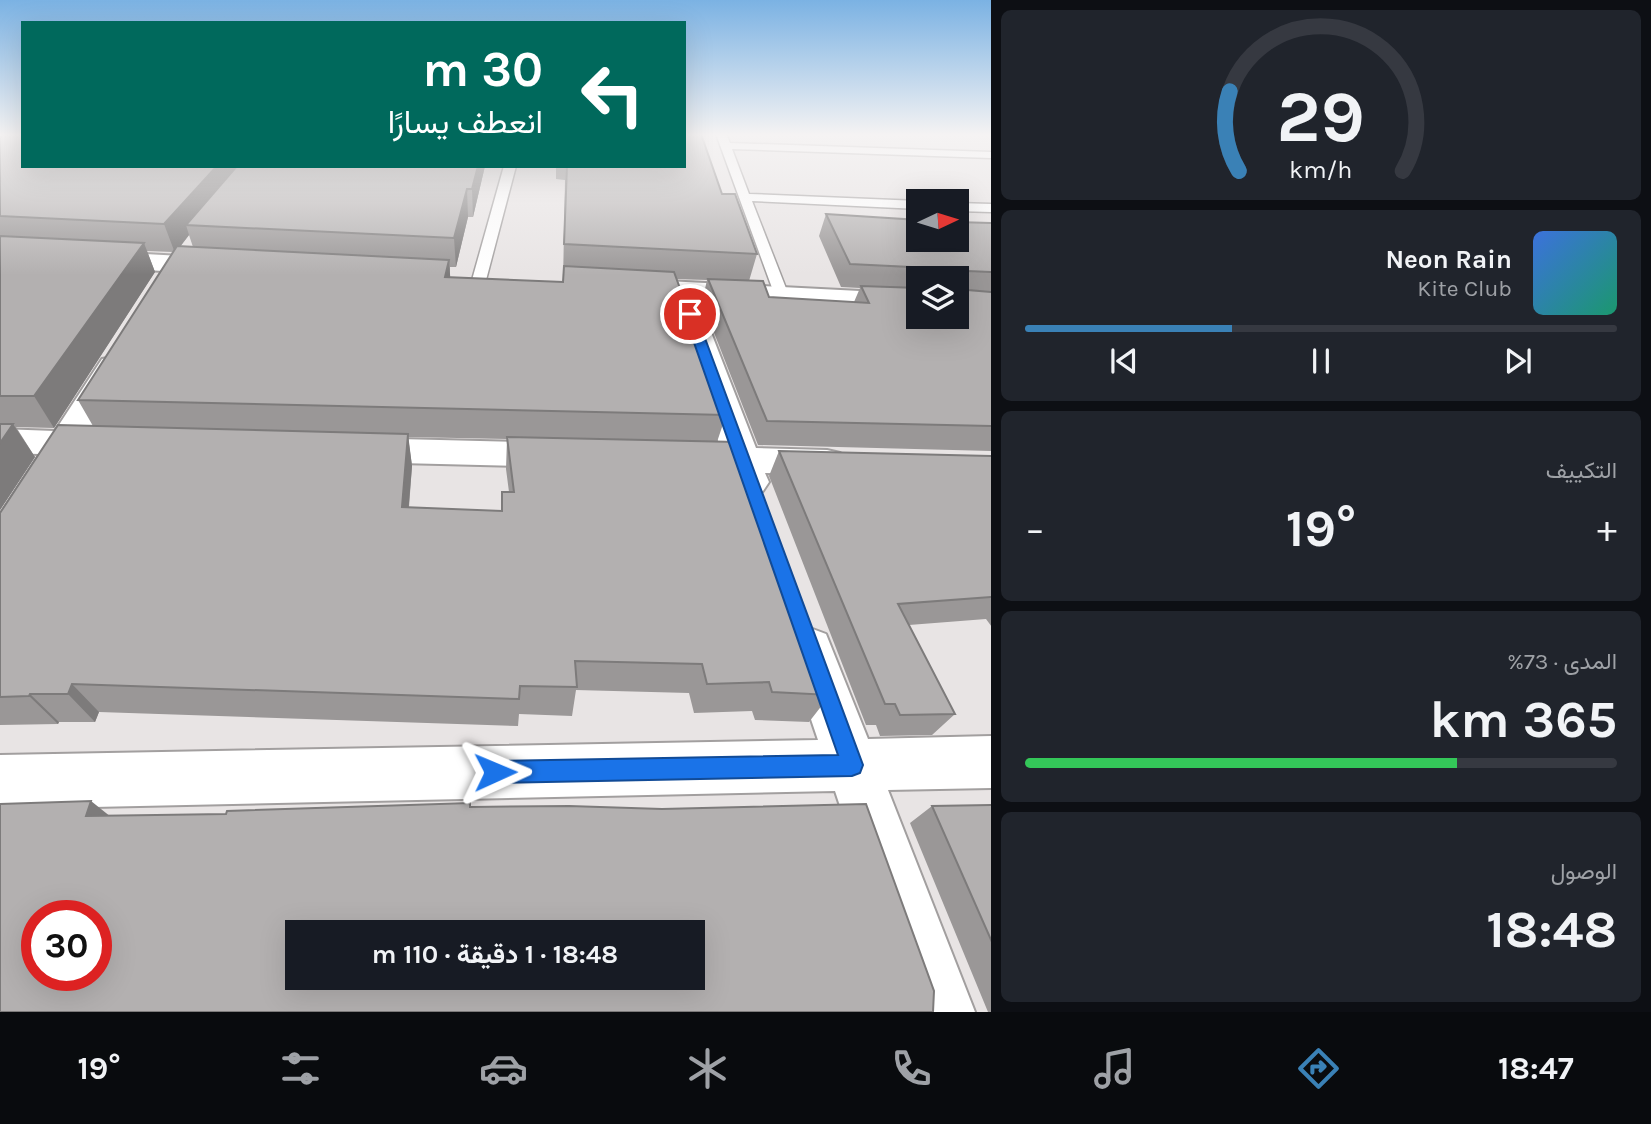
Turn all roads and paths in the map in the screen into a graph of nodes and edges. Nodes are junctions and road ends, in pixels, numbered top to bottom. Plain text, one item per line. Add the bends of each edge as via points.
1 (506, 181) edge
2 (739, 181) edge
3 (745, 197) junction
4 (906, 204) edge
5 (970, 207) edge
6 (991, 208) edge
7 (0, 254) edge
8 (246, 267) edge
9 (452, 279) edge
10 (479, 281) junction
11 (506, 282) edge
12 (600, 286) edge
13 (681, 290) junction
14 (782, 296) junction
15 (906, 301) edge
16 (128, 342) edge
17 (0, 441) edge
18 (65, 443) junction
19 (134, 445) edge
20 (327, 450) edge
21 (590, 456) edge
22 (659, 458) edge
23 (742, 460) junction
24 (853, 463) edge
25 (765, 523) edge
26 (0, 548) edge
27 (797, 612) edge
28 (991, 762) edge
29 (852, 765) junction
30 (0, 782) edge
31 (942, 1012) edge

1 - 10 lane
2 - 3 lane
3 - 4 lane
3 - 14 lane
5 - 6 lane
7 - 8 street via 175,268
9 - 10 street
10 - 11 street
12 - 13 street
13 - 14 street
13 - 23 street
14 - 15 street
16 - 18 street
17 - 18 street
18 - 19 street
18 - 26 street
20 - 21 street
22 - 23 street
23 - 24 street
23 - 25 street
27 - 29 street
28 - 29 street
29 - 30 street
29 - 31 street

